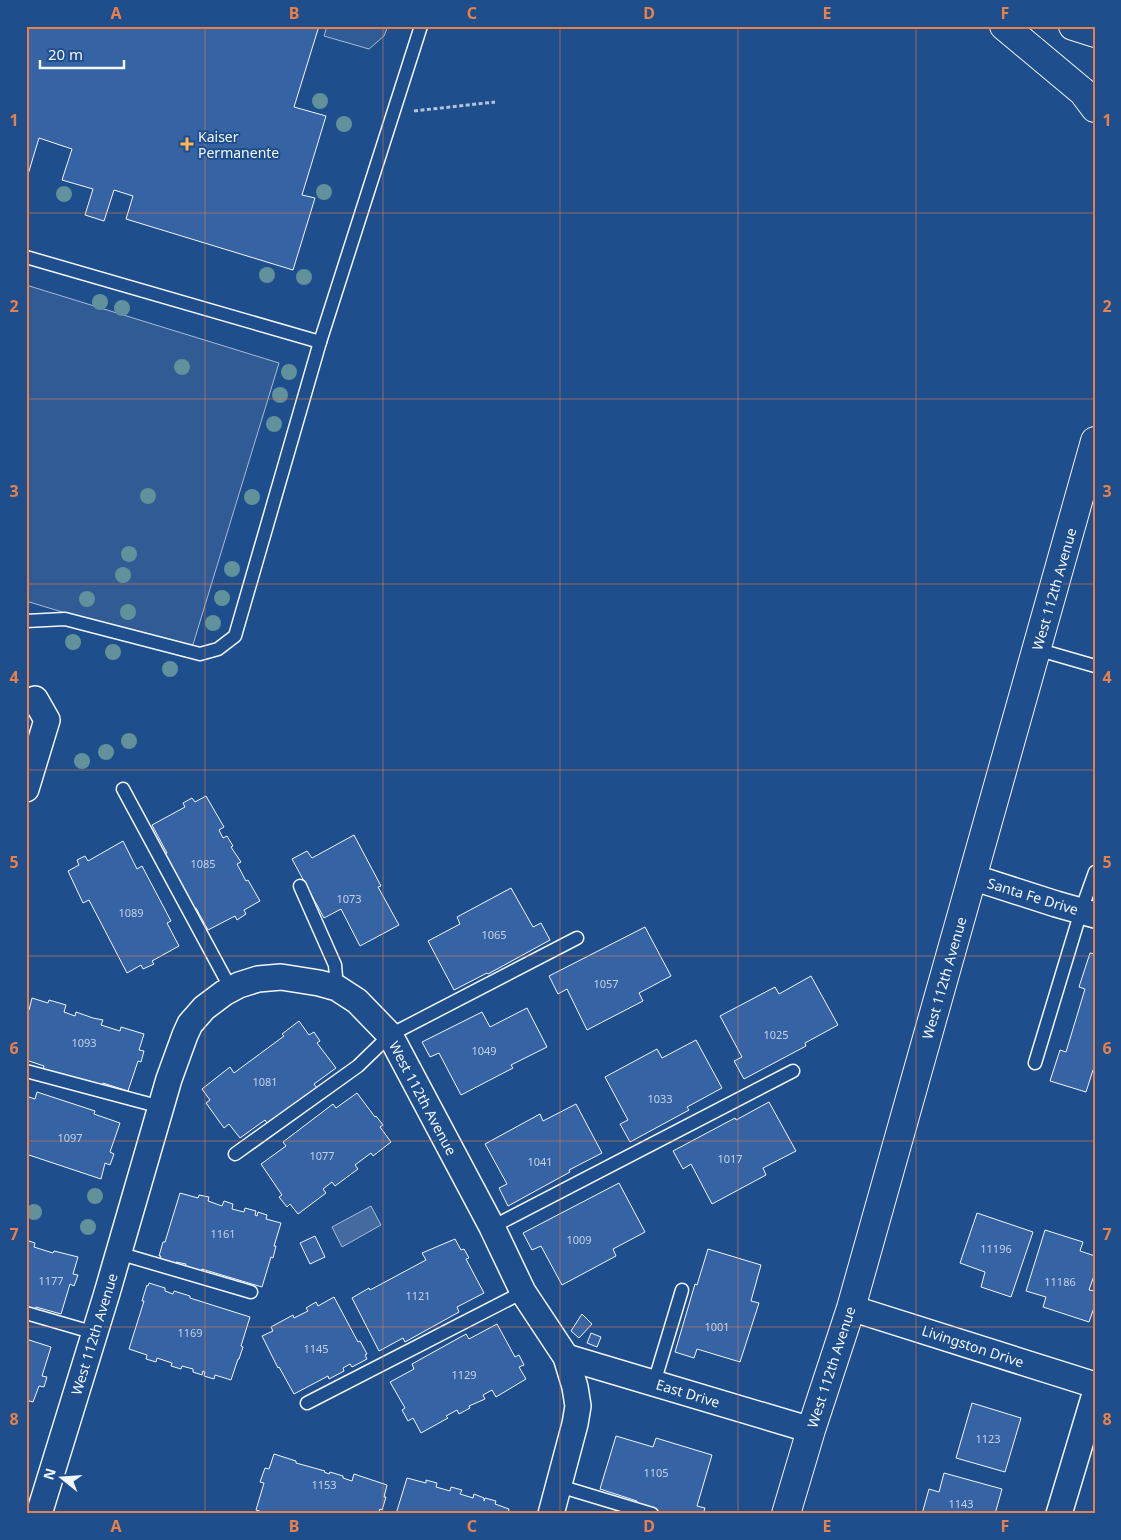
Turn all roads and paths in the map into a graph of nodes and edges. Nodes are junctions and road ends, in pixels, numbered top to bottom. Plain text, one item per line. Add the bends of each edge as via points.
1 (421, 26) edge
2 (1004, 26) edge
3 (1073, 26) edge
4 (1095, 33) edge
5 (495, 102) dead end
6 (1095, 108) edge
7 (408, 112) dead end
8 (26, 257) edge
9 (320, 342) junction
10 (1095, 441) edge
11 (26, 622) edge
12 (1036, 649) junction
13 (1095, 666) edge
14 (35, 699) dead end
15 (26, 789) edge
16 (123, 789) dead end
17 (1095, 872) edge
18 (972, 877) junction
19 (300, 886) dead end
20 (1088, 913) edge
21 (577, 938) dead end
22 (337, 988) junction
23 (231, 989) junction
24 (390, 1035) junction
25 (1035, 1063) dead end
26 (26, 1071) edge
27 (793, 1071) dead end
28 (160, 1107) junction
29 (235, 1154) dead end
30 (492, 1227) junction
31 (118, 1253) junction
32 (682, 1290) dead end
33 (251, 1292) dead end
34 (523, 1292) junction
35 (851, 1308) junction
36 (26, 1313) edge
37 (95, 1333) junction
38 (566, 1357) junction
39 (654, 1383) junction
40 (1095, 1385) edge
41 (1095, 1394) edge
42 (307, 1403) dead end
43 (811, 1430) junction
44 (559, 1486) junction
45 (39, 1514) edge
46 (551, 1514) edge
47 (652, 1514) edge
48 (786, 1514) edge
49 (1059, 1514) edge

1 - 9 lane
2 - 6 main road via 1083,92
3 - 4 main road
5 - 7 path
8 - 9 lane
9 - 11 lane via 235,636 218,649 200,654 65,619
10 - 12 main road, West 112th Avenue
12 - 13 lane
12 - 18 main road, West 112th Avenue
14 - 15 street via 47,720
16 - 23 lane
17 - 20 lane
18 - 20 street, Santa Fe Drive
18 - 35 main road, West 112th Avenue
19 - 22 lane via 335,965
20 - 25 lane
21 - 24 lane
22 - 23 street, West 112th Avenue via 281,977 258,979
22 - 24 street, West 112th Avenue via 357,1001
23 - 28 street, West 112th Avenue via 204,1008 190,1024
24 - 29 lane via 358,1066
24 - 30 street, West 112th Avenue
26 - 28 lane
27 - 30 lane
28 - 31 street, West 112th Avenue
30 - 34 street, West 112th Avenue
31 - 33 lane
31 - 37 street, West 112th Avenue
32 - 39 lane
34 - 38 street, West 112th Avenue
34 - 42 lane
35 - 40 street, Livingston Drive
35 - 43 main road, West 112th Avenue
36 - 37 lane
37 - 45 street, West 112th Avenue
38 - 39 street, East Drive
38 - 44 street, West 112th Avenue via 578,1406
39 - 43 street, East Drive
41 - 49 street
43 - 48 main road, West 112th Avenue
44 - 46 street, West 112th Avenue
44 - 47 lane

